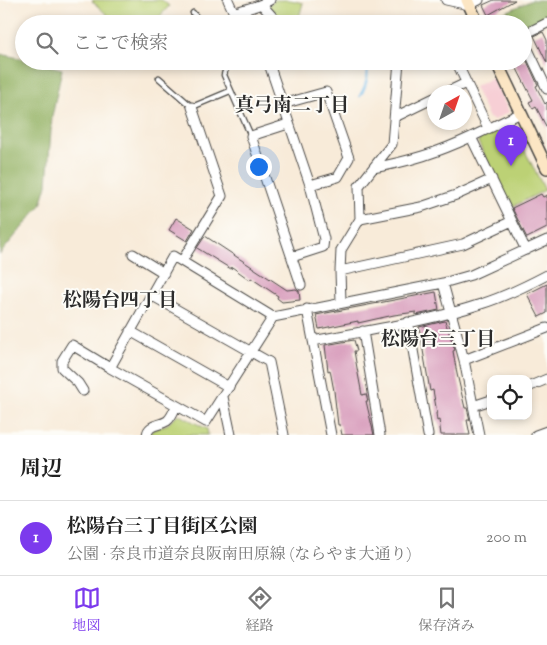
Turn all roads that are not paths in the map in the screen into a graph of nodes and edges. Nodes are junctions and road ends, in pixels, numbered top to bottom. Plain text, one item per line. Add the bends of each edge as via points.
1 (228, 0) edge
2 (446, 0) edge
3 (472, 2) edge
4 (266, 3) edge
5 (273, 15) edge
6 (475, 15) edge
7 (547, 23) edge
8 (532, 30) edge
9 (532, 58) edge
10 (225, 70) edge
11 (271, 70) edge
12 (398, 70) edge
13 (460, 70) edge
14 (500, 70) edge
15 (159, 78) dead end
16 (466, 83) junction
17 (462, 85) edge
18 (547, 89) edge
19 (230, 91) junction
20 (427, 101) edge
21 (283, 104) junction
22 (192, 107) junction
23 (520, 113) junction
24 (395, 117) junction
25 (288, 124) junction
26 (488, 128) junction
27 (251, 136) junction
28 (471, 137) junction
29 (373, 168) junction
30 (547, 168) edge
31 (492, 179) junction
32 (310, 185) junction
33 (360, 219) junction
34 (512, 221) junction
35 (547, 240) edge
36 (526, 250) junction
37 (133, 254) dead end
38 (292, 257) junction
39 (182, 261) junction
40 (340, 271) junction
41 (164, 273) junction
42 (547, 275) edge
43 (443, 283) junction
44 (301, 285) dead end
45 (151, 295) junction
46 (341, 302) junction
47 (307, 309) junction
48 (452, 312) junction
49 (273, 317) junction
50 (408, 322) junction
51 (547, 328) edge
52 (130, 331) junction
53 (362, 332) junction
54 (313, 341) junction
55 (250, 352) junction
56 (464, 360) junction
57 (110, 368) junction
58 (547, 379) edge
59 (532, 385) edge
60 (229, 387) junction
61 (83, 391) dead end
62 (223, 397) junction
63 (487, 401) edge
64 (176, 406) junction
65 (473, 406) junction
66 (547, 431) edge
67 (147, 435) edge
68 (231, 435) edge
69 (284, 435) edge
70 (331, 435) edge
71 (380, 435) edge
72 (428, 435) edge
73 (479, 435) edge
74 (536, 435) edge

1 - 4 street via 234,13
2 - 3 street
3 - 6 street
4 - 5 street
7 - 8 street
9 - 18 street
10 - 19 lane
11 - 21 street
12 - 24 street
13 - 16 street
14 - 23 street
15 - 22 lane
16 - 17 street
16 - 26 street
19 - 22 lane
19 - 27 lane
20 - 24 street
21 - 25 street
21 - 32 street via 326,92 349,158 338,177
22 - 39 street via 222,196
23 - 26 street
23 - 30 street
24 - 29 street via 392,144
25 - 27 street
25 - 32 street
26 - 28 street
27 - 38 street
28 - 29 street via 408,162
28 - 31 street
29 - 33 street via 359,186
31 - 33 street via 421,207
31 - 34 street
32 - 38 street via 324,238 323,247
33 - 40 street via 340,250
34 - 36 street
34 - 40 street via 462,244
35 - 36 street
36 - 43 street
37 - 41 street
38 - 44 street
39 - 41 street via 173,256
39 - 49 street
40 - 46 street
41 - 45 street
42 - 48 street via 509,294
43 - 46 street
43 - 48 street
45 - 52 street
45 - 55 street
46 - 47 street
47 - 49 street
47 - 54 street
48 - 50 street
48 - 56 street
49 - 55 street
50 - 53 street
50 - 72 street
51 - 56 street
52 - 57 street
52 - 60 street
53 - 54 street
53 - 71 street
54 - 70 street
55 - 60 street
55 - 69 street via 269,362
56 - 65 street
57 - 61 street via 72,345 62,361 62,368
57 - 64 street
58 - 59 street
60 - 62 street
62 - 64 street via 206,422
62 - 68 street
63 - 65 street
64 - 67 street via 168,420 152,427
65 - 73 street
66 - 74 street

